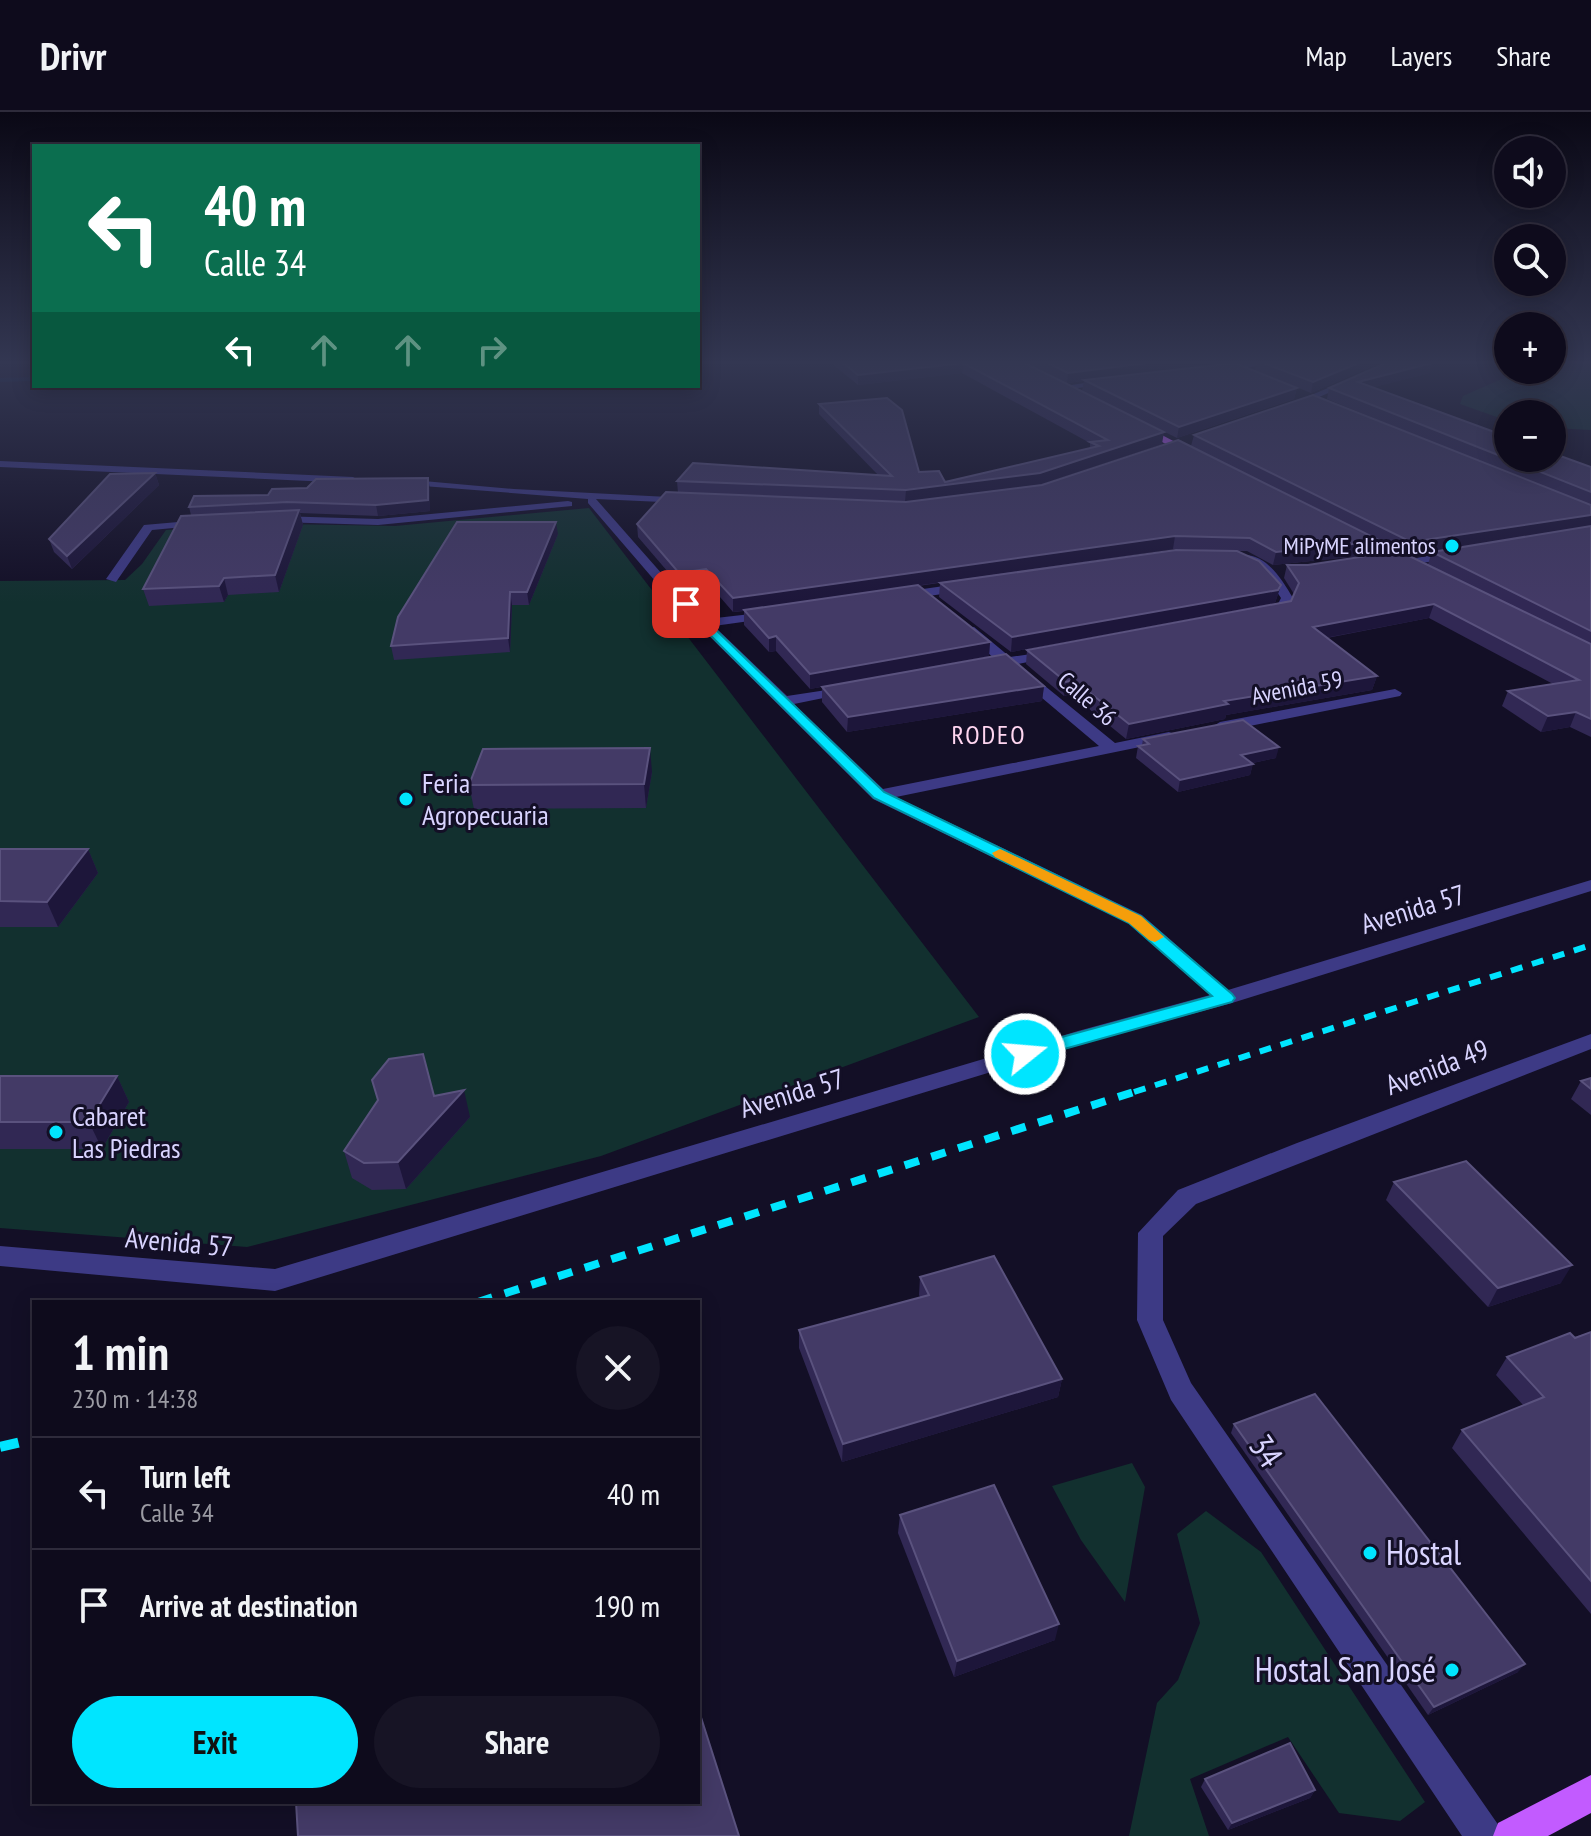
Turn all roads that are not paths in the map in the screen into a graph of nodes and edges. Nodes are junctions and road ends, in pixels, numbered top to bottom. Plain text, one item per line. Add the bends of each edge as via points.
1 (1172, 442) edge
2 (1189, 442) edge
3 (1179, 446) junction
4 (1165, 451) edge
5 (1206, 460) edge
6 (0, 464) edge
7 (368, 481) edge
8 (383, 481) edge
9 (620, 497) junction
10 (592, 501) junction
11 (699, 501) edge
12 (266, 520) edge
13 (210, 523) edge
14 (1466, 552) edge
15 (1231, 556) edge
16 (1399, 560) joint
17 (1430, 576) edge
18 (112, 579) dead end
19 (984, 584) edge
20 (921, 593) junction
21 (894, 597) edge
22 (934, 603) edge
23 (784, 612) edge
24 (1252, 615) edge
25 (959, 622) edge
26 (706, 623) junction
27 (1070, 650) edge
28 (1009, 661) junction
29 (979, 666) edge
30 (860, 687) edge
31 (1395, 693) dead end
32 (785, 701) junction
33 (1111, 748) junction
34 (879, 795) junction
35 (1591, 885) edge
36 (1225, 998) junction
37 (1591, 1041) edge
38 (1305, 1149) joint
39 (0, 1256) edge
40 (1591, 1793) edge
41 (1484, 1836) edge
42 (1511, 1836) edge

1 - 3 main road
2 - 3 street
3 - 4 street
3 - 5 main road
6 - 7 street
8 - 9 street
9 - 10 street
9 - 11 street
10 - 12 street via 378,522
10 - 26 street
13 - 18 street via 148,527
14 - 16 street
15 - 24 street via 1276,572 1287,598 1282,609
16 - 17 main road
19 - 20 street
20 - 21 street
20 - 22 street
23 - 26 street
25 - 28 street, Calle 36
26 - 32 street
27 - 28 street
28 - 29 street
28 - 33 street, Calle 36
30 - 32 street
31 - 33 street, Avenida 59
32 - 34 street
33 - 34 street, Avenida 59
34 - 36 street via 1135,919
35 - 36 street, Avenida 57
36 - 39 street, Avenida 57 via 275,1280
37 - 38 street, Avenida 49
38 - 41 street, 34 via 1187,1197 1150,1233 1150,1320 1181,1391
40 - 42 main road

